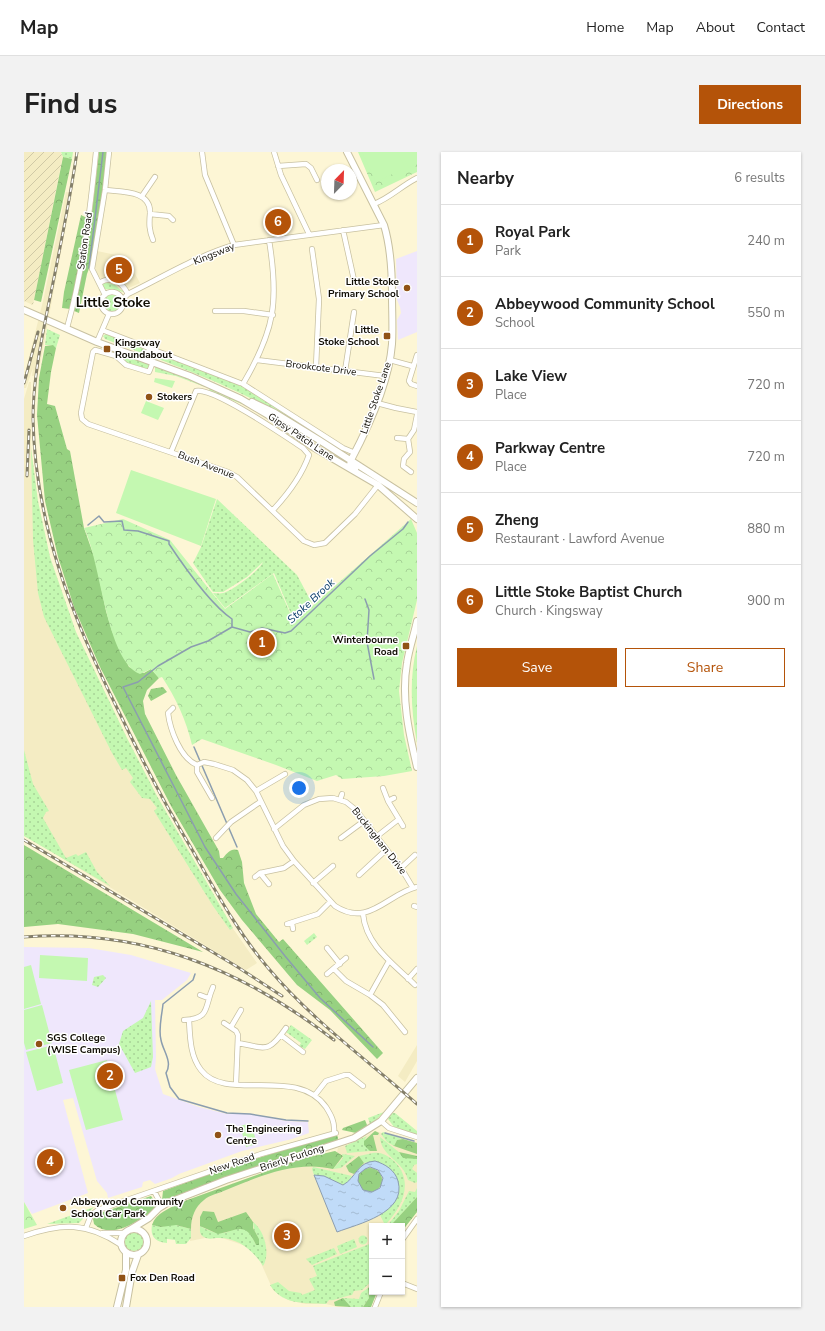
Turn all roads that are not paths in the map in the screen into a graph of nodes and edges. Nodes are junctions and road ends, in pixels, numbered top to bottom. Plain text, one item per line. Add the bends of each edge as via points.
1 (96, 152) edge
2 (109, 152) edge
3 (202, 152) edge
4 (274, 152) edge
5 (347, 152) edge
6 (278, 166) junction
7 (417, 178) edge
8 (317, 180) dead end
9 (155, 181) dead end
10 (105, 190) junction
11 (142, 196) junction
12 (374, 204) junction
13 (150, 214) junction
14 (172, 220) dead end
15 (384, 226) junction
16 (344, 230) junction
17 (308, 234) junction
18 (153, 240) dead end
19 (269, 240) junction
20 (234, 245) junction
21 (312, 249) dead end
22 (354, 280) dead end
23 (99, 284) junction
24 (128, 294) junction
25 (105, 295) junction
26 (123, 299) junction
27 (24, 310) edge
28 (215, 311) dead end
29 (354, 312) dead end
30 (109, 314) junction
31 (273, 316) junction
32 (68, 328) junction
33 (102, 330) junction
34 (96, 342) junction
35 (149, 349) junction
36 (417, 355) edge
37 (145, 360) junction
38 (257, 360) junction
39 (390, 360) junction
40 (153, 362) junction
41 (412, 366) junction
42 (316, 367) junction
43 (345, 371) junction
44 (385, 376) junction
45 (238, 383) junction
46 (209, 384) junction
47 (417, 386) edge
48 (205, 392) junction
49 (241, 399) junction
50 (377, 403) junction
51 (417, 412) edge
52 (417, 415) edge
53 (415, 431) edge
54 (397, 438) dead end
55 (408, 439) junction
56 (171, 452) junction
57 (355, 453) junction
58 (351, 460) junction
59 (411, 472) dead end
60 (361, 474) junction
61 (381, 483) junction
62 (417, 503) edge
63 (273, 510) junction
64 (417, 519) edge
65 (417, 621) edge
66 (173, 708) dead end
67 (197, 765) junction
68 (417, 767) edge
69 (286, 774) dead end
70 (383, 788) dead end
71 (256, 791) junction
72 (342, 794) dead end
73 (212, 798) dead end
74 (394, 798) dead end
75 (340, 800) junction
76 (388, 801) junction
77 (260, 802) junction
78 (399, 819) junction
79 (364, 821) junction
80 (231, 822) junction
81 (403, 826) dead end
82 (235, 827) dead end
83 (274, 829) junction
84 (376, 837) junction
85 (216, 838) dead end
86 (341, 838) dead end
87 (386, 850) junction
88 (294, 861) junction
89 (416, 863) dead end
90 (333, 866) dead end
91 (401, 868) junction
92 (260, 873) junction
93 (359, 875) dead end
94 (255, 877) dead end
95 (313, 883) junction
96 (269, 884) dead end
97 (415, 888) edge
98 (330, 902) junction
99 (363, 914) junction
100 (293, 929) dead end
101 (327, 948) dead end
102 (346, 958) dead end
103 (389, 961) junction
104 (340, 964) junction
105 (334, 969) junction
106 (417, 969) edge
107 (327, 974) dead end
108 (408, 979) junction
109 (415, 985) dead end
110 (213, 987) dead end
111 (370, 994) junction
112 (200, 995) dead end
113 (208, 998) junction
114 (241, 1010) dead end
115 (238, 1015) junction
116 (243, 1018) dead end
117 (224, 1023) dead end
118 (231, 1027) junction
119 (286, 1028) dead end
120 (405, 1032) dead end
121 (280, 1035) junction
122 (238, 1043) junction
123 (300, 1051) dead end
124 (417, 1078) edge
125 (354, 1079) junction
126 (351, 1083) dead end
127 (236, 1084) junction
128 (363, 1086) dead end
129 (315, 1095) junction
130 (380, 1121) junction
131 (417, 1137) edge
132 (154, 1191) junction
133 (172, 1201) junction
134 (162, 1206) junction
135 (156, 1212) junction
136 (149, 1218) junction
137 (417, 1218) edge
138 (86, 1228) junction
139 (131, 1229) junction
140 (102, 1233) junction
141 (124, 1233) junction
142 (145, 1234) junction
143 (24, 1236) edge
144 (405, 1236) edge
145 (121, 1245) junction
146 (126, 1253) junction
147 (138, 1255) junction
148 (405, 1284) edge
149 (417, 1289) edge
150 (380, 1295) edge
151 (117, 1307) edge
152 (126, 1307) edge
153 (375, 1307) edge

1 - 32 street, Station Road via 82,269
2 - 10 street
3 - 20 street via 205,174
4 - 6 street
5 - 12 street, Little Stoke Lane
6 - 8 street via 306,164 312,168
6 - 17 street
7 - 12 street via 404,184 388,198
9 - 11 street
10 - 11 street
10 - 23 street via 92,269
11 - 13 street via 147,202
12 - 15 street, Little Stoke Lane
13 - 14 street via 171,214
13 - 18 street
15 - 16 street, Kingsway
15 - 39 street, Little Stoke Lane via 388,238 392,278
16 - 17 street, Kingsway
16 - 22 street
17 - 19 street, Kingsway
19 - 20 street, Kingsway
19 - 31 street via 275,289
20 - 24 street, Kingsway via 220,249
21 - 42 street via 319,299
23 - 24 street via 107,279 115,280
23 - 25 street
24 - 26 street, Kingsway
25 - 26 street via 115,292
25 - 30 street via 101,304 103,310
26 - 30 street via 122,310 116,314
27 - 32 street, Gipsy Patch Lane
28 - 31 street
29 - 43 street
30 - 33 street
31 - 38 street
32 - 34 street, Gipsy Patch Lane
33 - 34 street
33 - 35 street
34 - 37 street, Gipsy Patch Lane
35 - 37 street
35 - 45 street
36 - 41 street
37 - 40 street, Gipsy Patch Lane
38 - 42 street, Brookcote Drive
38 - 45 street
39 - 41 street
39 - 44 street, Little Stoke Lane
40 - 46 street, Gipsy Patch Lane
40 - 56 street, Bush Avenue via 149,372 126,365 116,356 95,350 81,413 82,419 88,424
41 - 47 street via 409,381
42 - 43 street, Brookcote Drive
43 - 44 street, Brookcote Drive
44 - 50 street, Little Stoke Lane
45 - 57 street
46 - 48 street
46 - 49 street, Gipsy Patch Lane
48 - 56 street via 196,392
48 - 63 street via 240,407 304,448 309,455 283,499
49 - 58 street, Gipsy Patch Lane via 275,413
49 - 60 street, Gipsy Patch Lane via 313,447
50 - 51 street
50 - 57 street, Little Stoke Lane
52 - 53 street
53 - 55 street
54 - 55 street
55 - 59 street via 410,452 401,467
56 - 63 street, Bush Avenue via 237,476
57 - 58 street, Little Stoke Lane
58 - 60 street, Gipsy Patch Lane via 350,465
58 - 61 street, Gipsy Patch Lane
60 - 61 street, Gipsy Patch Lane
61 - 62 street, Gipsy Patch Lane
61 - 63 street, Bush Avenue via 355,514 325,543 314,545 304,541
61 - 64 street, Gipsy Patch Lane
65 - 68 street via 406,664 405,692
66 - 67 street via 166,712 170,726 184,754
67 - 71 street via 209,763 233,770 245,777
67 - 73 street
69 - 71 street
70 - 76 street
71 - 77 street
72 - 75 street
74 - 76 street
75 - 79 street, Buckingham Drive via 351,806
75 - 83 street via 326,798 311,801
76 - 78 street
77 - 80 street
77 - 83 street
78 - 81 street
78 - 84 street
79 - 84 street, Buckingham Drive
79 - 86 street via 348,829
80 - 82 street
80 - 85 street
83 - 88 street
84 - 87 street, Buckingham Drive
87 - 91 street, Buckingham Drive
87 - 93 street
88 - 92 street via 284,868
88 - 95 street
89 - 91 street via 414,857
90 - 95 street
91 - 97 street, Buckingham Drive
92 - 94 street
92 - 96 street
95 - 98 street
97 - 99 street
98 - 99 street via 343,911
98 - 100 street via 318,914 289,923
99 - 103 street via 370,937
101 - 104 street
102 - 104 street
103 - 108 street
103 - 111 street
104 - 105 street
105 - 107 street
105 - 111 street via 346,981
106 - 108 street
108 - 109 street
110 - 113 street, New Road
111 - 120 street via 383,1005 399,1029
112 - 113 street
113 - 127 street, New Road via 204,1014 186,1020 193,1053 201,1070 213,1079
114 - 115 street
115 - 116 street
115 - 118 street
117 - 118 street
118 - 122 street via 236,1031
119 - 121 street
121 - 122 street via 267,1048 258,1049
121 - 123 street
122 - 127 street
124 - 130 street, Brierly Furlong
125 - 126 street
125 - 128 street
125 - 129 street via 345,1074 325,1079
127 - 129 street, New Road via 291,1086
129 - 132 street, New Road via 332,1116 335,1133 255,1156
130 - 131 street via 389,1128
130 - 133 street, Brierly Furlong via 362,1134 346,1141 226,1180
132 - 134 street
132 - 138 street, New Road via 95,1212
133 - 134 street, Brierly Furlong
133 - 135 street, Brierly Furlong
134 - 135 street, Brierly Furlong
135 - 136 street, Brierly Furlong
136 - 139 street, Brierly Furlong
136 - 142 street
137 - 144 street
138 - 140 street
138 - 143 street via 54,1227
139 - 141 street
139 - 142 street
140 - 141 street
140 - 145 street
141 - 145 street
142 - 147 street via 147,1246
145 - 146 street
146 - 147 street
146 - 151 street via 126,1270
147 - 152 street via 132,1272
148 - 149 street
150 - 153 street

